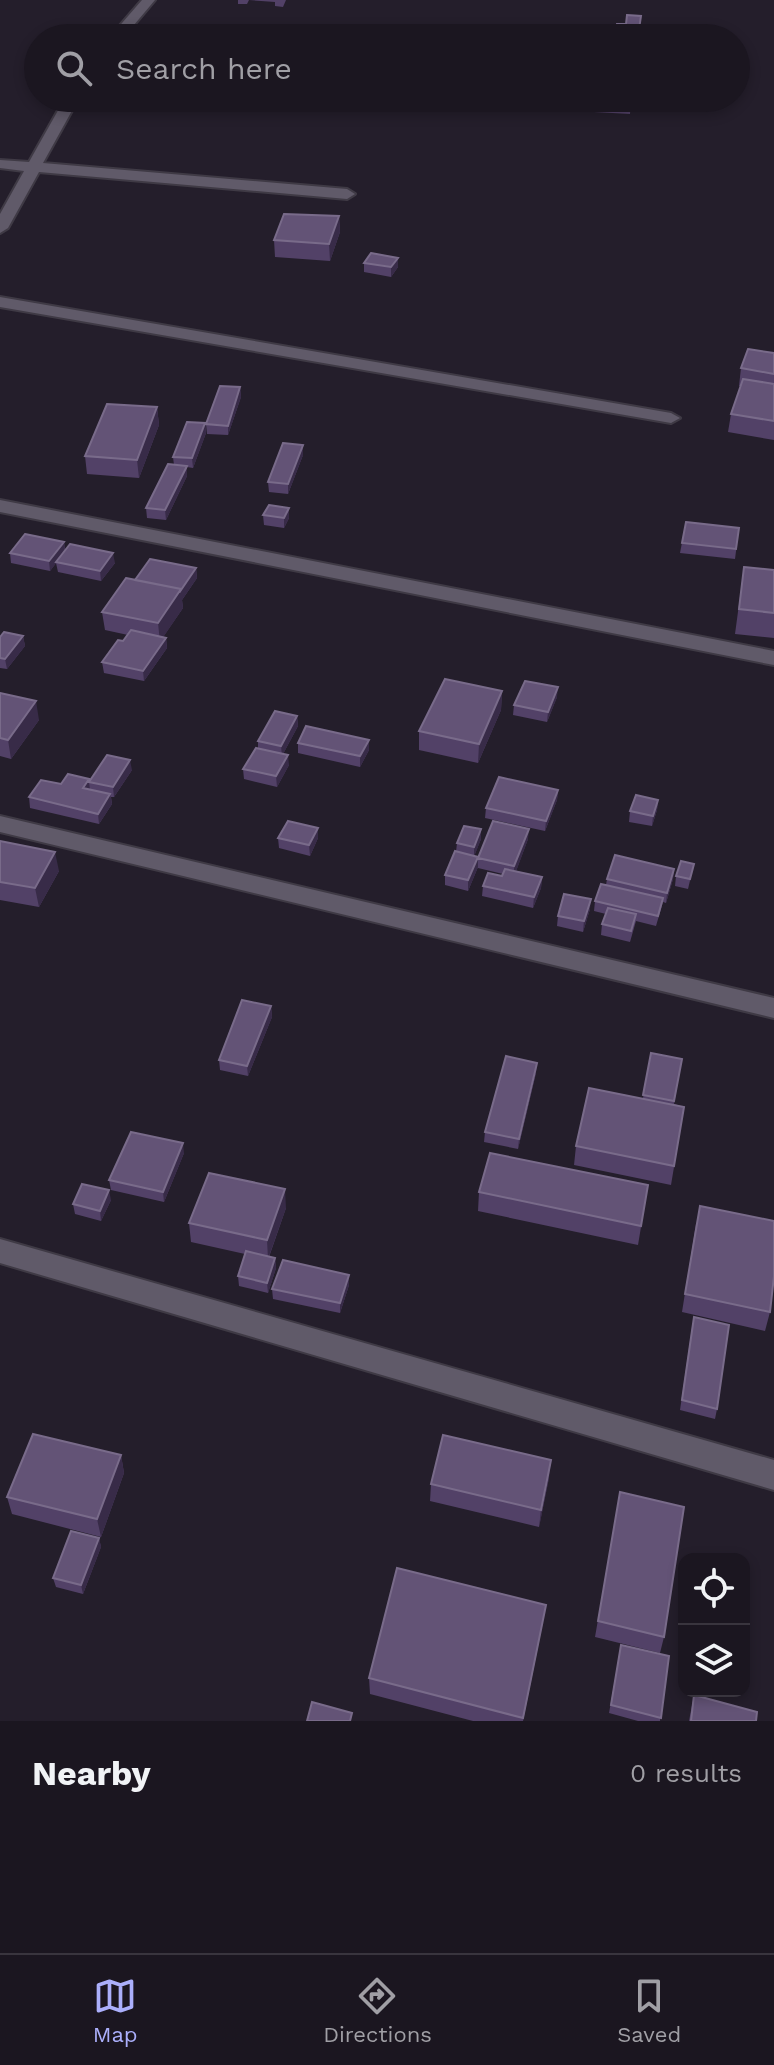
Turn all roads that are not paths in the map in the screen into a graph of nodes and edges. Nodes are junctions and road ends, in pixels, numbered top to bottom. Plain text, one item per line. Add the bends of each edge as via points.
1 (149, 0) edge
2 (128, 24) edge
3 (65, 112) edge
4 (0, 164) edge
5 (36, 166) junction
6 (347, 194) dead end
7 (0, 228) edge
8 (0, 302) edge
9 (671, 418) dead end
10 (0, 506) edge
11 (774, 658) edge
12 (0, 824) edge
13 (774, 1008) edge
14 (0, 1251) edge
15 (774, 1475) edge

1 - 2 street
3 - 5 street
4 - 5 street
5 - 6 street
5 - 7 street
8 - 9 street
10 - 11 street
12 - 13 street
14 - 15 street

